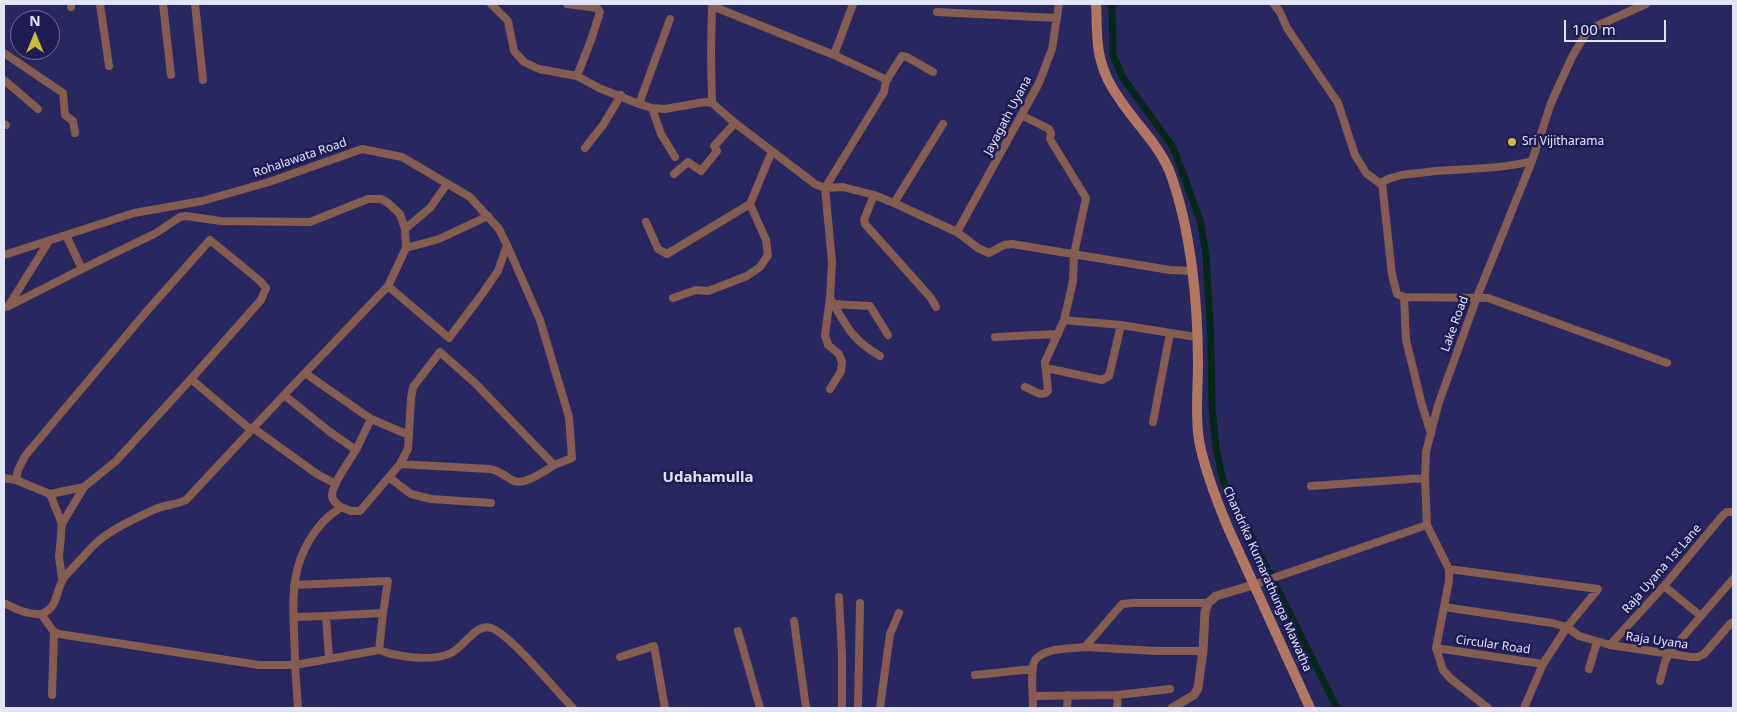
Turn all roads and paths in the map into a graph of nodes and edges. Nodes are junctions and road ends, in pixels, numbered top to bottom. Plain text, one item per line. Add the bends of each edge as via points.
1 (100, 4) edge
2 (163, 4) edge
3 (195, 4) edge
4 (491, 4) edge
5 (567, 4) edge
6 (853, 4) edge
7 (1059, 4) edge
8 (1096, 4) edge
9 (1274, 4) edge
10 (1646, 4) edge
11 (712, 5) edge
12 (937, 12) dead end
13 (1057, 18) junction
14 (670, 19) dead end
15 (4, 53) edge
16 (834, 56) junction
17 (109, 66) dead end
18 (933, 72) dead end
19 (171, 74) dead end
20 (577, 76) junction
21 (4, 80) edge
22 (203, 80) dead end
23 (886, 81) junction
24 (621, 95) junction
25 (712, 103) junction
26 (639, 104) junction
27 (652, 108) junction
28 (38, 109) dead end
29 (1022, 115) junction
30 (735, 124) junction
31 (943, 124) dead end
32 (75, 133) dead end
33 (584, 148) dead end
34 (772, 151) junction
35 (675, 158) dead end
36 (1532, 161) junction
37 (674, 174) dead end
38 (447, 184) junction
39 (1382, 185) junction
40 (825, 188) junction
41 (874, 195) junction
42 (894, 203) junction
43 (750, 204) junction
44 (488, 216) junction
45 (646, 222) dead end
46 (405, 229) junction
47 (957, 232) junction
48 (66, 235) junction
49 (50, 241) junction
50 (507, 245) junction
51 (406, 248) junction
52 (1074, 254) junction
53 (4, 255) edge
54 (82, 269) junction
55 (1192, 271) junction
56 (388, 286) junction
57 (1404, 297) junction
58 (1477, 297) junction
59 (673, 298) dead end
60 (832, 301) junction
61 (6, 306) edge
62 (936, 307) dead end
63 (1064, 320) junction
64 (1121, 325) junction
65 (1170, 333) junction
66 (888, 334) dead end
67 (1058, 334) junction
68 (995, 337) dead end
69 (1196, 337) junction
70 (449, 338) junction
71 (440, 352) junction
72 (880, 356) dead end
73 (1666, 363) dead end
74 (1046, 368) junction
75 (305, 372) junction
76 (192, 379) junction
77 (1025, 387) dead end
78 (830, 390) dead end
79 (284, 395) junction
80 (371, 419) junction
81 (1153, 422) dead end
82 (252, 429) junction
83 (1431, 434) junction
84 (409, 435) junction
85 (356, 450) junction
86 (400, 464) junction
87 (554, 465) junction
88 (4, 478) edge
89 (390, 478) junction
90 (1425, 478) junction
91 (16, 480) junction
92 (336, 484) junction
93 (1312, 486) dead end
94 (84, 487) junction
95 (50, 494) junction
96 (491, 504) dead end
97 (341, 507) junction
98 (1733, 512) edge
99 (62, 524) junction
100 (1427, 525) junction
101 (1449, 569) junction
102 (62, 578) junction
103 (1733, 579) edge
104 (1257, 584) junction
105 (294, 585) junction
106 (1664, 586) junction
107 (839, 597) dead end
108 (4, 603) edge
109 (860, 603) dead end
110 (1208, 603) junction
111 (1444, 607) junction
112 (383, 613) junction
113 (899, 613) dead end
114 (41, 614) junction
115 (326, 616) junction
116 (1701, 616) junction
117 (294, 617) junction
118 (794, 621) dead end
119 (1733, 622) edge
120 (1567, 627) junction
121 (738, 631) dead end
122 (54, 632) junction
123 (1598, 642) junction
124 (1610, 646) junction
125 (1085, 647) junction
126 (1436, 648) junction
127 (379, 650) junction
128 (1203, 651) junction
129 (1668, 654) junction
130 (620, 657) dead end
131 (329, 659) junction
132 (1543, 664) junction
133 (295, 666) junction
134 (1033, 669) junction
135 (1589, 669) dead end
136 (976, 675) dead end
137 (1660, 681) dead end
138 (1170, 689) dead end
139 (52, 695) dead end
140 (1068, 695) junction
141 (1118, 695) junction
142 (1033, 696) junction
143 (298, 708) edge
144 (573, 708) edge
145 (665, 708) edge
146 (760, 708) edge
147 (806, 708) edge
148 (842, 708) edge
149 (858, 708) edge
150 (880, 708) edge
151 (1033, 708) edge
152 (1067, 708) edge
153 (1117, 708) edge
154 (1172, 708) edge
155 (1310, 708) edge
156 (1488, 708) edge
157 (1524, 708) edge

1 - 17 street
2 - 19 street
3 - 22 street
4 - 20 street via 508,21 514,51 524,62 539,69
5 - 20 street via 597,8 600,12
6 - 16 street
7 - 13 street, Jayagath Uyana
8 - 55 main road, Chandrika Kumarathunga Mawatha via 1099,56 1120,101 1159,151 1168,168 1185,219
9 - 39 street via 1338,103 1355,154 1366,173
10 - 36 street, Lake Road via 1588,30 1551,103
11 - 16 street
11 - 25 street
12 - 13 street
13 - 29 street, Jayagath Uyana via 1052,49 1039,84
14 - 26 street
15 - 32 street via 63,93 65,115 73,121
16 - 23 street
18 - 23 street via 902,56
20 - 24 street
21 - 28 street
23 - 40 street via 884,92
24 - 26 street
24 - 33 street
25 - 27 street
25 - 30 street
26 - 27 street
27 - 35 street via 661,134
29 - 47 street, Jayagath Uyana
29 - 52 street via 1049,129 1050,139 1086,198
30 - 34 street
30 - 37 street via 714,146 717,151 701,171 688,162
31 - 42 street
34 - 40 street
34 - 43 street
36 - 39 street via 1510,167 1451,169 1394,176
36 - 58 street, Lake Road
38 - 44 street, Rohalawata Road via 470,197
38 - 46 street via 430,208
38 - 48 street, Rohalawata Road via 402,157 362,149 250,188 202,201 134,213
39 - 57 street via 1392,275 1397,294
40 - 41 street via 843,187
40 - 60 street
41 - 42 street
41 - 62 street via 865,224
42 - 47 street
43 - 45 street via 667,254 658,250
43 - 59 street via 766,240 768,255 760,267 747,276 708,291 696,290
44 - 50 street, Rohalawata Road
44 - 51 street via 438,239
46 - 51 street
46 - 54 street via 400,214 381,199 368,199 310,222 221,221 186,216
47 - 52 street via 989,253 1012,244
48 - 49 street, Rohalawata Road
48 - 54 street
49 - 53 street, Rohalawata Road
49 - 61 street
50 - 70 street via 498,271
50 - 87 street, Rohalawata Road via 540,320 569,417 572,458
51 - 56 street
52 - 55 street
52 - 63 street
54 - 61 street
55 - 69 main road, Chandrika Kumarathunga Mawatha
56 - 70 street
56 - 75 street
57 - 58 street
57 - 83 street via 1406,340
58 - 73 street via 1488,298
58 - 83 street, Lake Road via 1438,405
60 - 66 street via 870,306
60 - 72 street via 855,339
60 - 78 street via 825,335 842,362 841,371
63 - 64 street
63 - 67 street
64 - 65 street
64 - 74 street via 1106,379
65 - 69 street
65 - 81 street
67 - 68 street
67 - 74 street via 1045,362
69 - 104 main road, Chandrika Kumarathunga Mawatha via 1200,441 1218,503
70 - 71 street
71 - 84 street via 413,387
71 - 87 street via 475,383
74 - 77 street via 1048,391 1045,394
75 - 79 street
75 - 80 street
76 - 82 street
76 - 91 street via 261,300 266,288 210,240 26,456
76 - 94 street via 116,461
79 - 82 street
79 - 85 street
80 - 84 street
80 - 85 street
82 - 92 street
82 - 102 street via 186,500 156,509 127,523 98,542
83 - 90 street, Lake Road via 1426,452
84 - 86 street via 408,449
85 - 92 street
86 - 87 street via 498,470 522,482
86 - 89 street
88 - 91 street
89 - 96 street via 411,494
89 - 97 street via 360,511 351,512
90 - 93 street
90 - 100 street, Lake Road
91 - 95 street
92 - 97 street via 332,495 334,502
94 - 95 street
94 - 99 street
95 - 99 street
97 - 105 street via 323,521 301,556
98 - 106 street, Raja Uyana 1st Lane via 1724,515
99 - 102 street via 59,557
100 - 101 street
100 - 104 street
101 - 111 street, Circular Road
101 - 120 street, Circular Road via 1598,589
102 - 114 street via 54,606
103 - 116 street
104 - 110 street via 1216,596
104 - 155 main road, Chandrika Kumarathunga Mawatha
105 - 112 street via 388,581
105 - 117 street
106 - 116 street
106 - 124 street, Raja Uyana 1st Lane
107 - 148 street
108 - 114 street via 33,615
109 - 149 street
110 - 125 street via 1122,604
110 - 128 street
111 - 120 street, Raja Uyana
111 - 126 street, Circular Road
112 - 115 street
112 - 127 street
113 - 150 street via 890,634
114 - 122 street
115 - 117 street
115 - 131 street
116 - 129 street
117 - 133 street
118 - 147 street
119 - 129 street, Raja Uyana via 1698,658
120 - 123 street, Raja Uyana via 1579,636
120 - 132 street, Circular Road
121 - 146 street
122 - 133 street via 260,664
122 - 139 street
123 - 124 street, Raja Uyana
123 - 135 street
124 - 129 street, Raja Uyana
125 - 128 street
125 - 134 street via 1046,652 1035,660
126 - 132 street, Circular Road
126 - 156 street via 1443,670
127 - 131 street
127 - 144 street via 437,658 452,652 482,627 491,628 508,639
128 - 154 street via 1198,688 1194,695
129 - 137 street
130 - 145 street via 654,646
131 - 133 street
132 - 157 street
133 - 143 street
134 - 136 street
134 - 142 street
138 - 141 street
140 - 141 street
140 - 142 street
140 - 152 street
141 - 153 street
142 - 151 street

